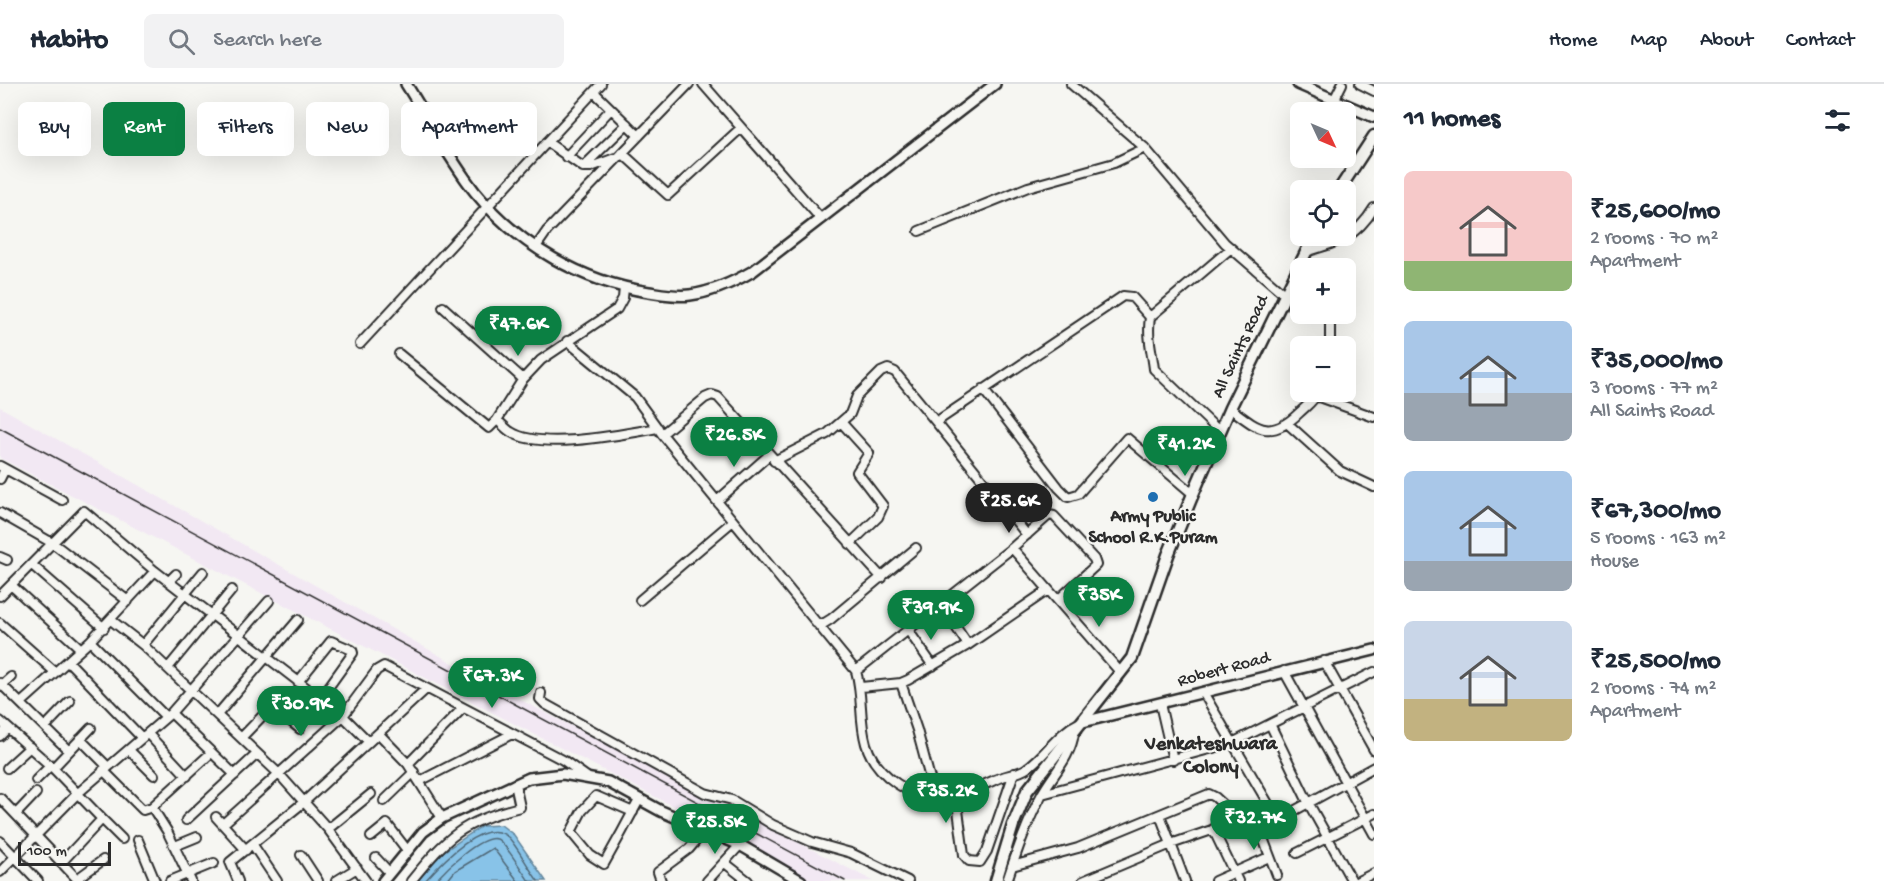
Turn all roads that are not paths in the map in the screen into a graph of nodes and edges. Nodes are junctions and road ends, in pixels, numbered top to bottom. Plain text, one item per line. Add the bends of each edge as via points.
1 (406, 84) edge
2 (601, 84) edge
3 (689, 84) edge
4 (703, 84) edge
5 (995, 84) edge
6 (1071, 84) edge
7 (1298, 84) edge
8 (1342, 84) edge
9 (1360, 84) edge
10 (594, 92) junction
11 (1374, 92) edge
12 (1334, 100) junction
13 (611, 109) junction
14 (1374, 117) edge
15 (627, 124) junction
16 (741, 128) junction
17 (639, 136) junction
18 (1374, 136) edge
19 (547, 142) junction
20 (1145, 148) junction
21 (620, 155) junction
22 (566, 157) junction
23 (583, 167) junction
24 (1345, 180) edge
25 (489, 205) junction
26 (1374, 208) edge
27 (821, 219) junction
28 (919, 231) dead end
29 (1308, 246) edge
30 (536, 247) junction
31 (1230, 249) junction
32 (1303, 256) junction
33 (624, 288) junction
34 (1284, 294) junction
35 (443, 307) dead end
36 (1150, 317) junction
37 (567, 341) junction
38 (360, 344) dead end
39 (399, 354) dead end
40 (523, 379) junction
41 (983, 389) junction
42 (1309, 402) edge
43 (1337, 402) edge
44 (1230, 408) junction
45 (1374, 417) edge
46 (497, 420) junction
47 (842, 422) junction
48 (936, 422) junction
49 (1288, 424) junction
50 (660, 431) junction
51 (1220, 432) junction
52 (771, 458) junction
53 (2, 468) edge
54 (0, 479) edge
55 (1374, 487) edge
56 (1193, 494) junction
57 (62, 500) dead end
58 (717, 501) junction
59 (0, 513) edge
60 (734, 521) junction
61 (1027, 535) junction
62 (54, 544) junction
63 (850, 544) junction
64 (916, 548) dead end
65 (1012, 548) junction
66 (32, 565) junction
67 (155, 571) junction
68 (203, 572) dead end
69 (176, 574) dead end
70 (882, 578) junction
71 (169, 581) junction
72 (11, 585) junction
73 (232, 590) dead end
74 (1048, 590) junction
75 (185, 594) junction
76 (0, 596) edge
77 (128, 600) junction
78 (640, 600) dead end
79 (1058, 600) junction
80 (268, 601) dead end
81 (941, 605) junction
82 (212, 615) junction
83 (111, 620) junction
84 (298, 620) dead end
85 (0, 623) edge
86 (816, 623) junction
87 (104, 628) junction
88 (908, 630) junction
89 (238, 636) junction
90 (90, 641) junction
91 (143, 645) junction
92 (968, 645) junction
93 (81, 649) junction
94 (1374, 650) edge
95 (267, 657) junction
96 (68, 661) junction
97 (1324, 661) junction
98 (933, 666) junction
99 (168, 668) junction
100 (856, 671) junction
101 (1284, 671) junction
102 (55, 672) junction
103 (1374, 672) edge
104 (1121, 673) junction
105 (11, 677) dead end
106 (298, 682) junction
107 (901, 683) junction
108 (1, 684) edge
109 (861, 687) junction
110 (1339, 688) junction
111 (426, 689) junction
112 (192, 692) junction
113 (540, 693) dead end
114 (1204, 694) junction
115 (320, 699) junction
116 (70, 701) dead end
117 (21, 703) junction
118 (1160, 704) junction
119 (1305, 706) junction
120 (463, 708) junction
121 (169, 715) junction
122 (217, 715) junction
123 (344, 716) junction
124 (0, 721) edge
125 (1083, 722) junction
126 (1270, 724) junction
127 (45, 727) junction
128 (8, 728) junction
129 (91, 728) dead end
130 (300, 729) dead end
131 (1074, 730) junction
132 (379, 734) junction
133 (512, 734) junction
134 (0, 736) edge
135 (145, 736) junction
136 (241, 738) junction
137 (80, 739) junction
138 (369, 742) junction
139 (1232, 743) junction
140 (30, 747) junction
141 (129, 750) junction
142 (1374, 750) edge
143 (69, 752) junction
144 (211, 753) junction
145 (257, 754) junction
146 (1173, 759) junction
147 (408, 764) junction
148 (51, 767) junction
149 (1374, 767) edge
150 (7, 768) dead end
151 (106, 769) junction
152 (414, 772) junction
153 (1014, 773) junction
154 (154, 774) dead end
155 (279, 774) junction
156 (235, 775) junction
157 (187, 776) junction
158 (587, 777) junction
159 (36, 780) dead end
160 (420, 781) junction
161 (1346, 782) junction
162 (515, 784) junction
163 (36, 793) dead end
164 (77, 794) junction
165 (371, 794) dead end
166 (1042, 794) junction
167 (956, 795) junction
168 (935, 797) junction
169 (0, 798) edge
170 (639, 800) junction
171 (384, 801) dead end
172 (304, 802) junction
173 (1309, 804) junction
174 (152, 807) junction
175 (1270, 810) junction
176 (633, 812) junction
177 (17, 813) junction
178 (1374, 814) edge
179 (1160, 815) junction
180 (216, 817) dead end
181 (1255, 817) junction
182 (442, 818) junction
183 (1365, 818) junction
184 (102, 819) junction
185 (186, 820) dead end
186 (1240, 820) junction
187 (222, 824) junction
188 (328, 829) junction
189 (706, 829) junction
190 (1213, 829) junction
191 (1374, 834) edge
192 (35, 836) junction
193 (197, 837) dead end
194 (371, 837) dead end
195 (1328, 837) junction
196 (122, 839) dead end
197 (138, 840) dead end
198 (0, 841) edge
199 (1171, 844) junction
200 (740, 845) junction
201 (175, 846) junction
202 (250, 848) junction
203 (407, 850) junction
204 (1298, 853) dead end
205 (301, 855) dead end
206 (1269, 856) junction
207 (15, 857) junction
208 (376, 858) dead end
209 (103, 860) dead end
210 (61, 862) junction
211 (725, 862) junction
212 (214, 863) dead end
213 (1012, 866) junction
214 (357, 868) junction
215 (0, 872) edge
216 (389, 872) junction
217 (1234, 873) junction
218 (1374, 873) edge
219 (1277, 875) dead end
220 (190, 877) edge
221 (78, 880) edge
222 (38, 881) edge
223 (155, 881) edge
224 (170, 881) edge
225 (238, 881) edge
226 (277, 881) edge
227 (318, 881) edge
228 (336, 881) edge
229 (366, 881) edge
230 (383, 881) edge
231 (411, 881) edge
232 (661, 881) edge
233 (707, 881) edge
234 (748, 881) edge
235 (801, 881) edge
236 (908, 881) edge
237 (996, 881) edge
238 (1007, 881) edge
239 (1083, 881) edge
240 (1185, 881) edge
241 (1215, 881) edge
242 (1238, 881) edge
243 (1352, 881) edge
244 (1358, 881) edge

1 - 25 street via 457,165
2 - 10 street
3 - 17 street
4 - 16 street
5 - 27 street
6 - 20 street
7 - 12 street
8 - 12 street
9 - 11 street
10 - 13 street
10 - 19 street
12 - 14 street
13 - 15 street
13 - 22 street
15 - 17 street
15 - 23 street
16 - 21 street via 668,195
16 - 27 street
17 - 21 street
18 - 24 main road
19 - 22 street
19 - 25 street
20 - 28 street via 1114,163 1028,187
20 - 31 street
21 - 23 street
21 - 30 street
22 - 23 street
25 - 30 street
25 - 38 street
26 - 32 street via 1361,228
27 - 33 street via 732,283 689,295
29 - 32 main road, All Saints Road
30 - 33 street via 570,268
31 - 34 street
31 - 36 street
32 - 34 main road, All Saints Road
33 - 37 street via 617,309
34 - 44 main road, All Saints Road
35 - 40 street
36 - 41 street via 1132,297 1123,296
36 - 51 street via 1148,341 1154,369
37 - 40 street
37 - 50 street via 635,398
39 - 46 street via 486,426 493,427
40 - 46 street
41 - 48 street
41 - 56 street via 1068,497 1078,494 1127,438
42 - 49 street
43 - 45 street
44 - 49 street via 1266,431
44 - 51 main road, All Saints Road
46 - 50 street via 511,432 540,441
47 - 48 street via 857,396 888,369 895,372
47 - 52 street via 812,443
47 - 63 street via 869,453 857,472 883,506 879,517
48 - 61 street
49 - 55 street via 1340,471
50 - 52 street via 712,395
50 - 58 street
51 - 56 main road, All Saints Road
52 - 58 street
52 - 63 street
53 - 54 street
53 - 57 street
56 - 104 main road, All Saints Road via 1132,658
58 - 60 street
59 - 62 street
60 - 78 street
60 - 86 street
61 - 65 street
61 - 79 street via 1046,517 1054,516 1096,562 1094,569
62 - 66 street
62 - 67 street via 84,512
62 - 77 street
63 - 70 street
64 - 70 street
65 - 74 street
65 - 81 street
66 - 72 street
66 - 87 street
67 - 71 street
67 - 77 street
68 - 75 street
69 - 71 street
70 - 86 street via 831,619
71 - 75 street
72 - 76 street
72 - 93 street
73 - 82 street
74 - 79 street
74 - 92 street
75 - 82 street
75 - 91 street
77 - 83 street
79 - 104 street
80 - 89 street
81 - 88 street
81 - 92 street
82 - 89 street
82 - 99 street
83 - 87 street
83 - 91 street
84 - 95 street
85 - 102 street
86 - 100 street
87 - 90 street
88 - 98 street
88 - 100 street
89 - 95 street
89 - 112 street
90 - 93 street
90 - 121 street
91 - 99 street
92 - 98 street
93 - 96 street
94 - 97 street, Robert Road
95 - 106 street
95 - 122 street
96 - 102 street
96 - 135 street
97 - 101 street, Robert Road
97 - 110 street
98 - 107 street
99 - 112 street
100 - 109 street
101 - 114 street, Robert Road
101 - 119 street
102 - 117 street
103 - 110 street
104 - 125 main road, All Saints Road
105 - 108 street
106 - 115 street
106 - 115 street via 331,640 352,650
107 - 109 street
107 - 168 street
108 - 117 street
109 - 168 street via 860,717 874,760 903,787
110 - 119 street
110 - 142 street
111 - 120 street
111 - 123 street via 381,666
111 - 132 street
112 - 121 street
112 - 122 street
113 - 236 street via 544,704 705,793 732,800 773,825 851,853
114 - 118 street, Robert Road
114 - 139 street
115 - 123 street
116 - 127 street
117 - 127 street
118 - 125 street, Robert Road
118 - 146 street
119 - 126 street
119 - 161 street
120 - 133 street
120 - 147 street
121 - 135 street
121 - 144 street
122 - 136 street
123 - 138 street
123 - 155 street
124 - 128 street
125 - 131 main road, All Saints Road
125 - 153 street via 1065,730 1027,769
126 - 139 street
126 - 173 street
127 - 143 street
128 - 134 street
128 - 140 street
129 - 137 street
130 - 136 street via 272,706
131 - 166 street via 1072,747
131 - 237 main road, All Saints Road via 1027,791 1012,825
132 - 138 street
132 - 147 street
133 - 158 street
133 - 160 street
135 - 141 street
135 - 157 street
136 - 145 street
137 - 143 street
137 - 151 street
138 - 172 street
139 - 146 street
139 - 175 street
140 - 148 street
140 - 150 street
141 - 151 street
141 - 154 street
143 - 148 street
144 - 156 street
144 - 157 street
145 - 155 street
145 - 156 street
146 - 166 street
147 - 152 street
148 - 159 street
148 - 164 street
149 - 161 street
151 - 164 street
151 - 174 street via 139,808
152 - 160 street
152 - 171 street
153 - 167 street
153 - 167 street via 980,862 969,861 964,855
155 - 172 street
155 - 187 street
156 - 185 street
157 - 174 street
158 - 162 street via 529,777
158 - 170 street via 608,782
160 - 182 street
161 - 173 street
161 - 183 street
162 - 182 street
162 - 231 street via 520,807 462,827
163 - 177 street
164 - 184 street
164 - 192 street
165 - 188 street
166 - 213 street
167 - 168 street
169 - 177 street
170 - 176 street
170 - 189 street
172 - 188 street
172 - 202 street
173 - 175 street via 1280,818
173 - 195 street
174 - 201 street
175 - 181 street
176 - 176 street via 604,864 590,855 571,832 596,796
177 - 192 street
178 - 183 street
179 - 186 street via 1209,794
179 - 199 street
179 - 213 street via 1078,848
180 - 187 street
181 - 186 street
181 - 206 street
182 - 203 street
183 - 191 street
183 - 195 street
184 - 196 street
184 - 210 street
186 - 190 street
187 - 202 street
188 - 214 street
189 - 200 street
189 - 232 street via 689,849 658,872
190 - 199 street
190 - 217 street
192 - 207 street
192 - 210 street
193 - 201 street
194 - 203 street via 387,824
195 - 204 street
195 - 243 street
197 - 223 street
198 - 207 street
199 - 239 street
199 - 240 street
200 - 211 street
200 - 235 street
201 - 220 street
202 - 225 street via 229,864
202 - 226 street
203 - 216 street
205 - 227 street
206 - 217 street
206 - 219 street
207 - 215 street
207 - 222 street
208 - 216 street
209 - 221 street
210 - 221 street
211 - 233 street
211 - 234 street
212 - 220 street
213 - 238 street
214 - 228 street
214 - 229 street
216 - 230 street
217 - 241 street
217 - 242 street
218 - 244 street
220 - 224 street

